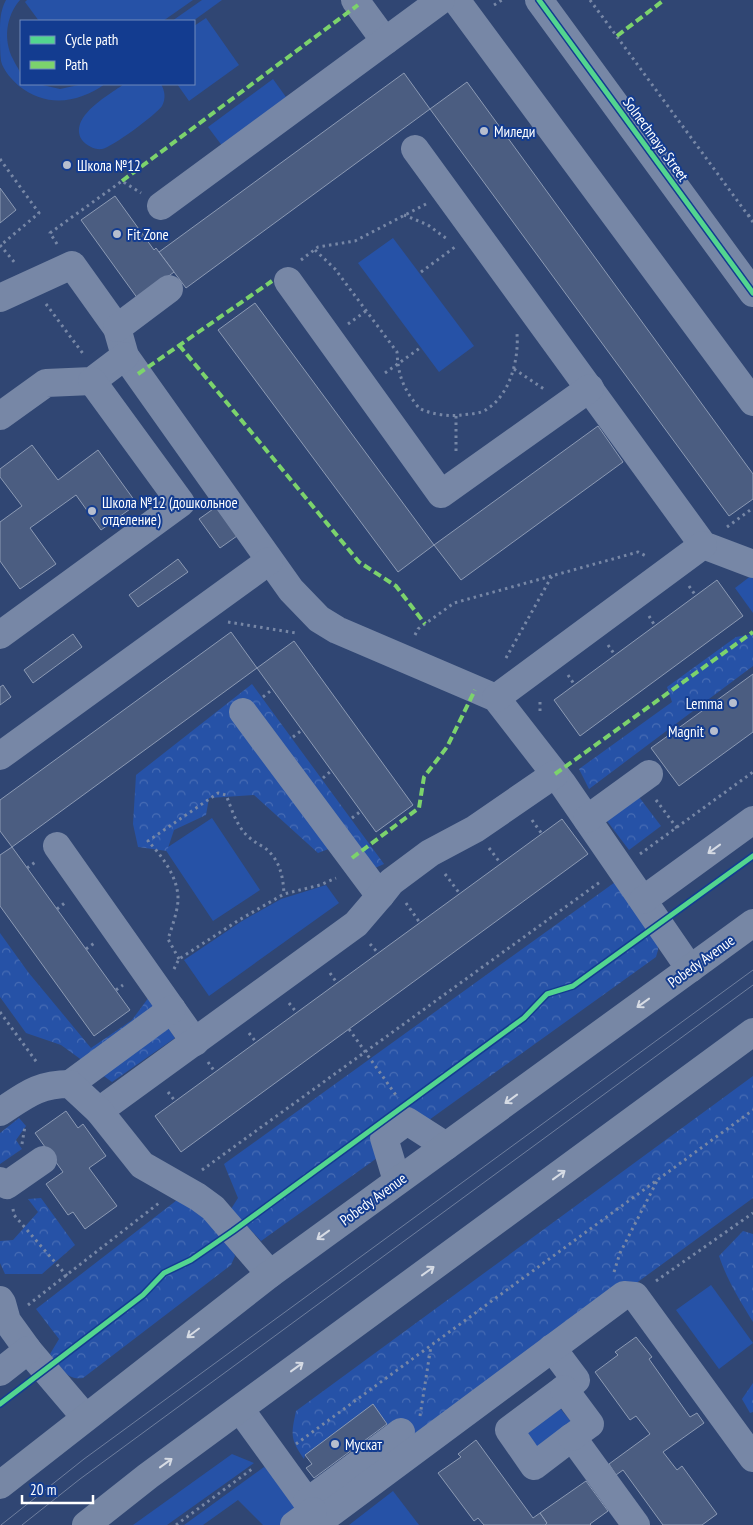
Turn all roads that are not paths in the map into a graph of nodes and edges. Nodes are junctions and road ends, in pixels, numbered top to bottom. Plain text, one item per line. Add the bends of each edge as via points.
1 (355, 0) edge
2 (441, 0) edge
3 (456, 0) edge
4 (539, 0) edge
5 (385, 41) junction
6 (416, 149) dead end
7 (161, 206) road end
8 (291, 273) road end
9 (169, 289) dead end
10 (753, 293) edge
11 (0, 298) edge
12 (117, 328) junction
13 (125, 356) junction
14 (96, 378) junction
15 (590, 388) junction
16 (753, 402) edge
17 (0, 416) edge
18 (703, 545) junction
19 (270, 561) junction
20 (753, 564) edge
21 (0, 635) edge
22 (496, 698) junction
23 (243, 712) dead end
24 (0, 756) edge
25 (556, 774) junction
26 (645, 777) road end
27 (587, 819) junction
28 (753, 820) edge
29 (58, 846) dead end
30 (380, 896) junction
31 (643, 900) junction
32 (753, 923) edge
33 (690, 969) junction
34 (166, 1001) junction
35 (753, 1032) edge
36 (195, 1042) junction
37 (52, 1086) junction
38 (99, 1110) junction
39 (0, 1112) edge
40 (446, 1146) junction
41 (43, 1160) dead end
42 (398, 1181) junction
43 (7, 1182) edge
44 (270, 1274) junction
45 (2, 1313) edge
46 (552, 1348) junction
47 (28, 1350) junction
48 (0, 1372) edge
49 (564, 1389) junction
50 (240, 1408) junction
51 (85, 1417) junction
52 (572, 1437) junction
53 (750, 1446) edge
54 (0, 1485) edge
55 (312, 1517) edge
56 (86, 1525) edge
57 (636, 1525) edge

1 - 5 street
2 - 5 street
3 - 16 street
4 - 10 street, Solnechnaya Street
5 - 7 street
6 - 15 street via 447,194 463,245
8 - 15 street via 364,388 441,494
9 - 12 street
11 - 12 street via 72,265
12 - 13 street
13 - 14 street
13 - 19 street
14 - 17 street via 46,383
14 - 21 street via 181,503
15 - 18 street
18 - 20 street
18 - 22 street
19 - 22 street via 291,590 319,619 336,630
19 - 24 street
22 - 25 street
23 - 30 street
25 - 27 street
25 - 30 street via 475,829 430,853 391,882
26 - 27 street
27 - 31 street
28 -> 31 street
29 - 34 street
30 - 36 street via 356,924
31 - 33 street
32 - 33 main road, Pobedy Avenue
33 -> 40 main road, Pobedy Avenue
34 - 36 street
34 - 37 street
50 -> 35 main road
36 - 38 street
37 - 38 street
37 - 39 street
38 - 44 street via 142,1165 213,1208
40 - 42 main road, Pobedy Avenue
40 - 42 street via 407,1121 384,1138
41 - 43 street
42 -> 44 main road, Pobedy Avenue
44 -> 51 main road, Pobedy Avenue
45 - 47 street
46 - 49 street via 576,1380
46 - 53 street via 624,1295 635,1296
46 - 55 street via 408,1441
47 - 48 street
47 - 51 street
49 - 52 street via 590,1424
49 - 52 street via 509,1430 534,1466
50 - 55 street
56 -> 50 main road
51 - 54 main road, Pobedy Avenue
52 - 57 street

